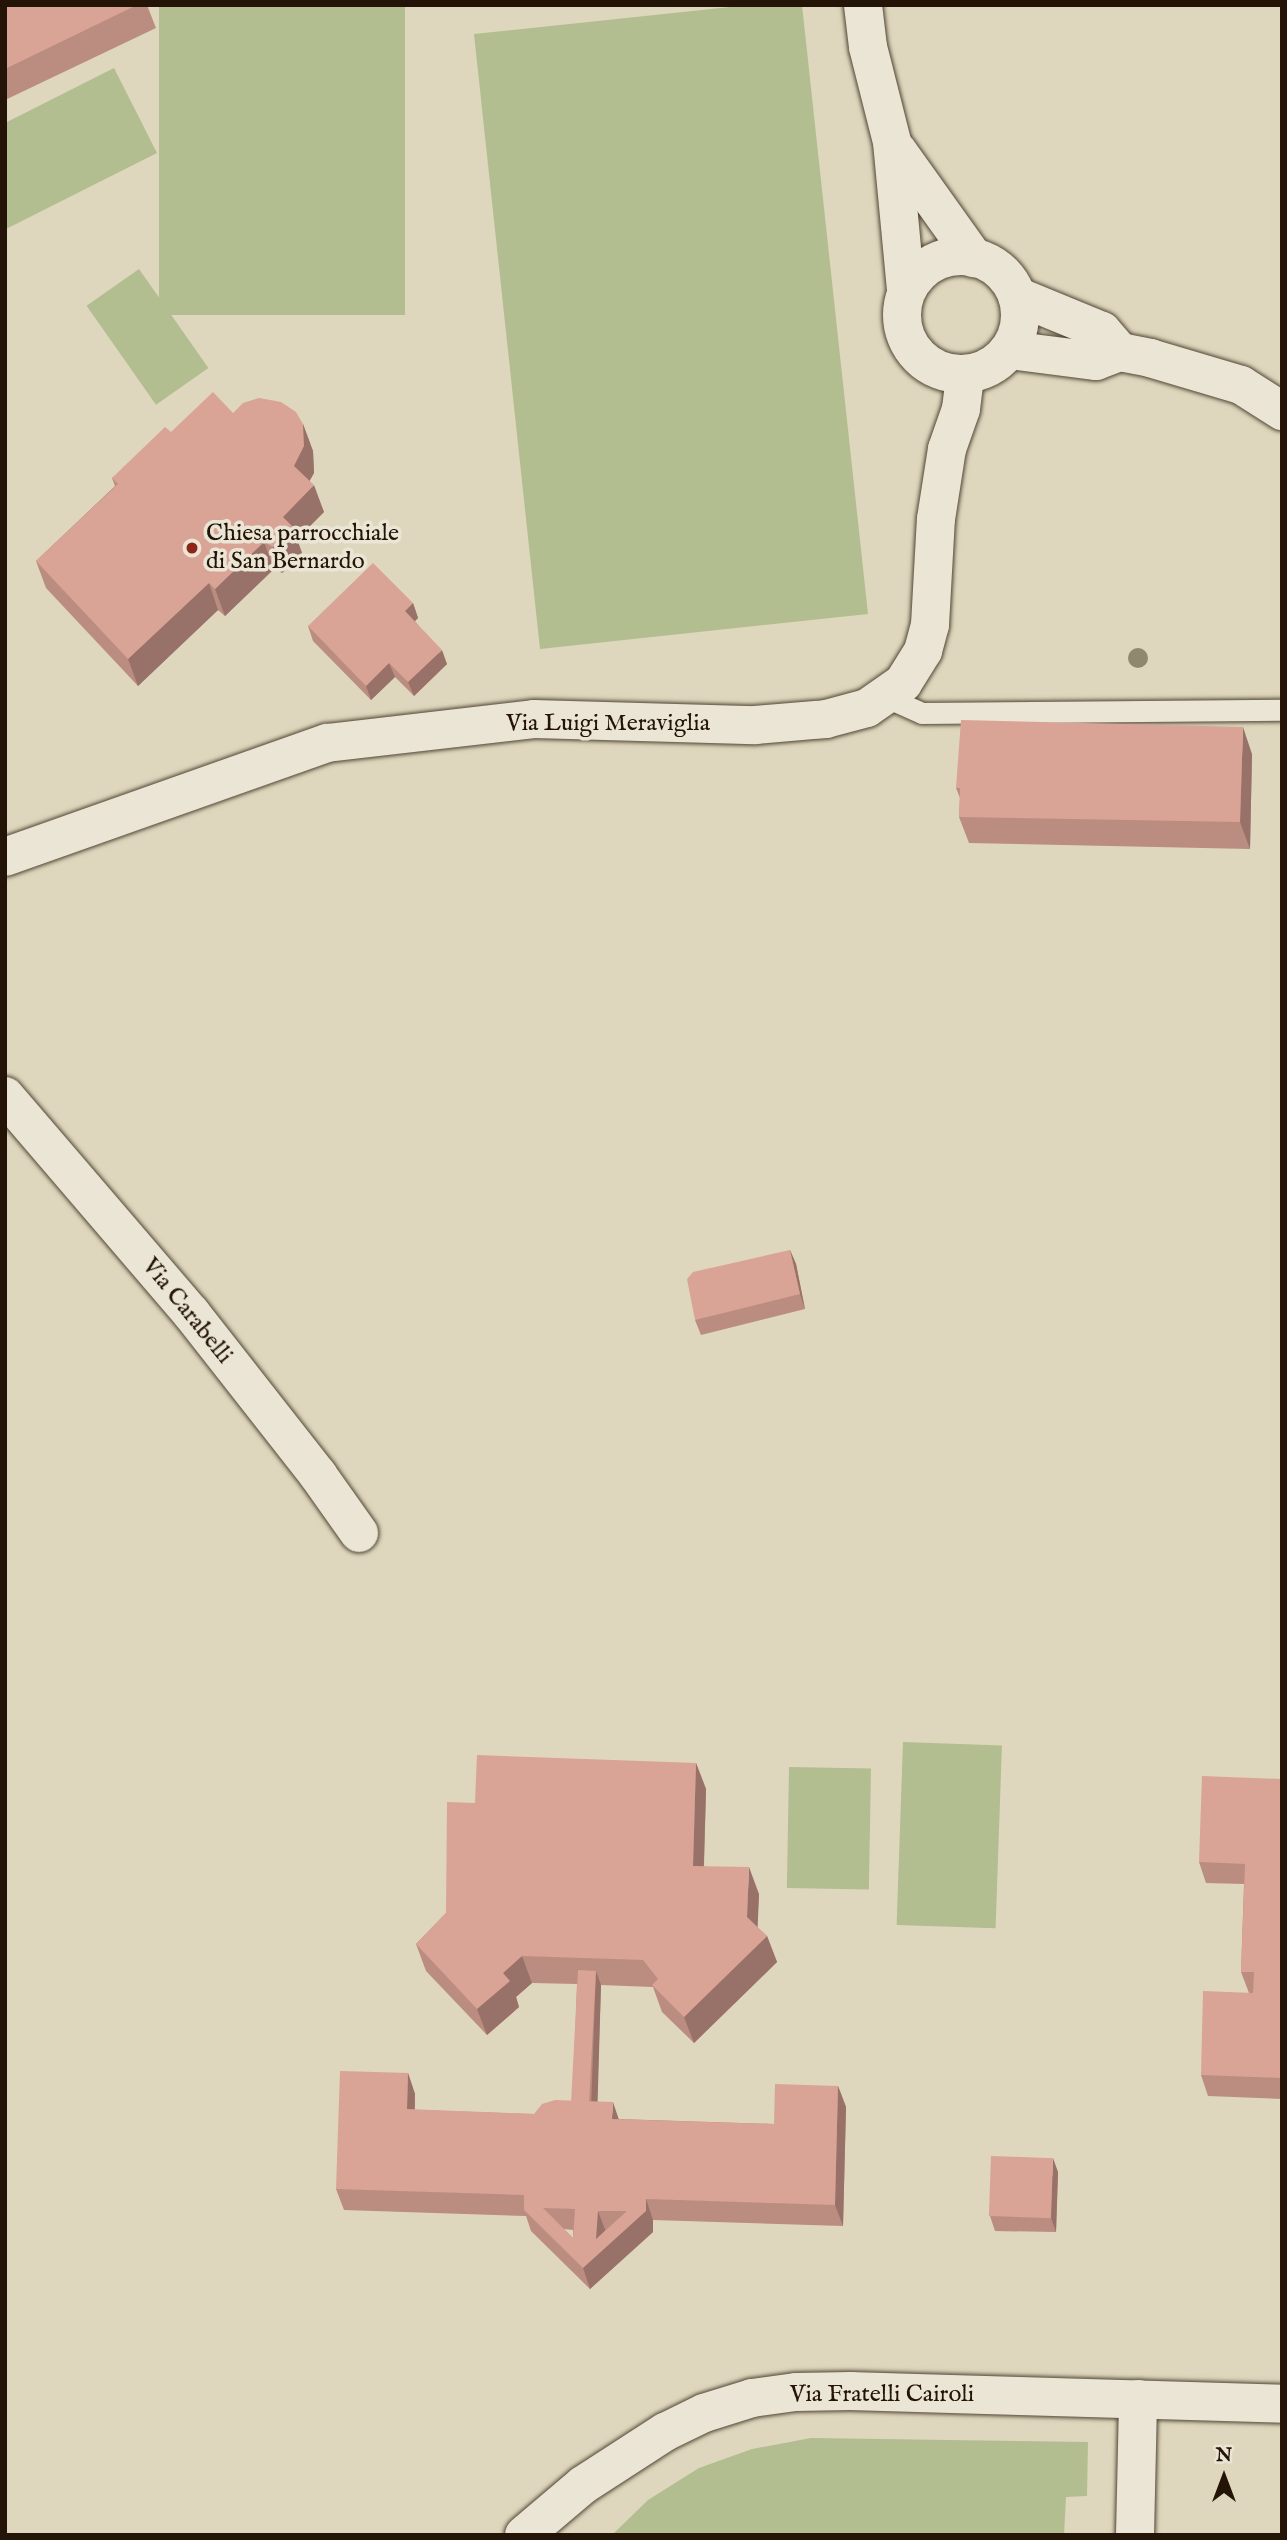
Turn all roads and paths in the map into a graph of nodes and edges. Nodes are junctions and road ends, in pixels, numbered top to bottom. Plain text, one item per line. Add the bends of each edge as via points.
1 (863, 5) edge
2 (892, 142) junction
3 (974, 258) junction
4 (906, 291) junction
5 (1017, 296) junction
6 (1009, 350) junction
7 (1120, 352) junction
8 (965, 374) junction
9 (1282, 411) edge
10 (886, 696) junction
11 (1282, 710) edge
12 (5, 858) edge
13 (5, 1096) edge
14 (359, 1533) dead end
15 (1138, 2399) junction
16 (1282, 2404) edge
17 (524, 2535) edge
18 (1135, 2535) edge

1 - 2 street via 868,47
2 - 3 street
2 - 4 street
3 - 4 street via 954,256 934,262
3 - 5 street via 1004,275
4 - 8 street via 901,321 912,350 939,371
5 - 6 street via 1019,325
5 - 7 street via 1102,331
6 - 7 street via 1096,361
6 - 8 street via 989,368
7 - 9 street via 1197,369 1241,385
8 - 10 street, Via Luigi Meraviglia via 936,519 930,625 912,673
10 - 11 lane via 922,713
10 - 12 street, Via Luigi Meraviglia via 867,708 791,723 534,719 327,743
13 - 14 street, Via Carabelli via 191,1313
15 - 16 street, Via Fratelli Cairoli
15 - 17 street, Via Fratelli Cairoli via 851,2391 752,2398 704,2413 665,2432 583,2485
15 - 18 street

